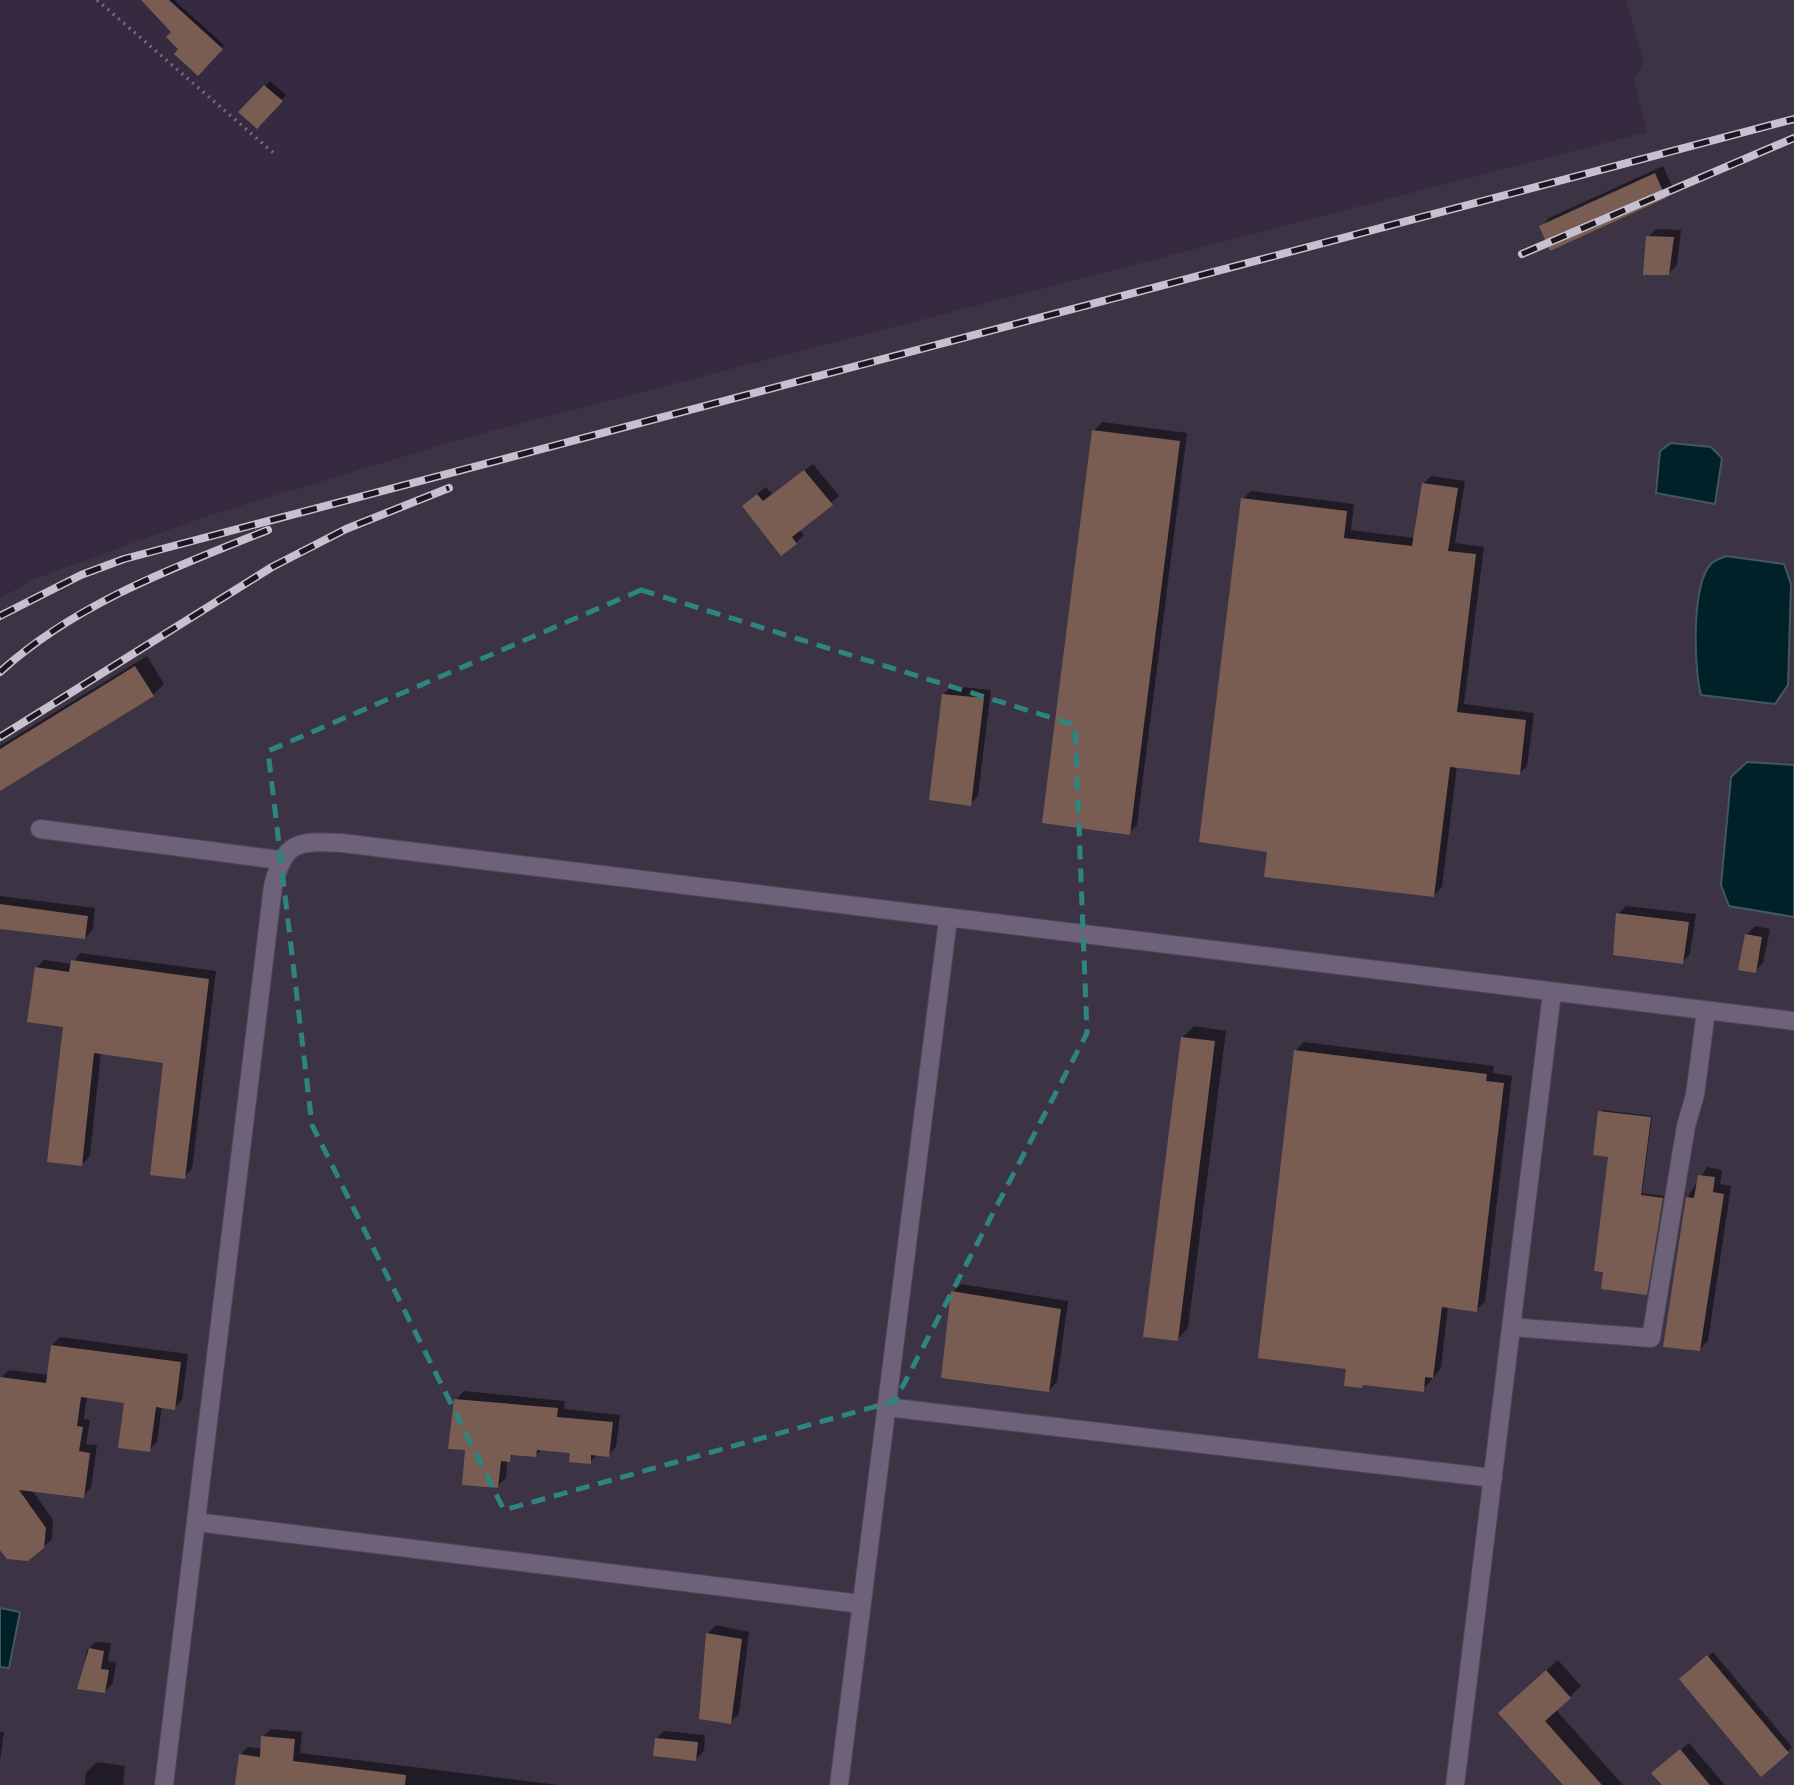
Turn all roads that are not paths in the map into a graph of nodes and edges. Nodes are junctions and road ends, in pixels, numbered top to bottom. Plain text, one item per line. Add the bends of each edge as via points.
1 (40, 830) dead end
2 (280, 860) junction
3 (948, 919) junction
4 (1552, 993) junction
5 (1706, 1011) junction
6 (1794, 1021) edge
7 (1511, 1327) junction
8 (886, 1407) junction
9 (1493, 1478) junction
10 (196, 1522) junction
11 (861, 1604) junction
12 (164, 1785) edge
13 (839, 1785) edge
14 (1455, 1785) edge

1 - 2 lane
2 - 3 lane via 289,847 342,843
2 - 10 lane
3 - 4 lane
3 - 8 lane
4 - 5 lane
4 - 7 lane
5 - 6 lane
5 - 7 lane via 1651,1338
7 - 9 lane
8 - 9 lane
8 - 11 lane
9 - 14 lane
10 - 11 lane
10 - 12 lane
11 - 13 lane

